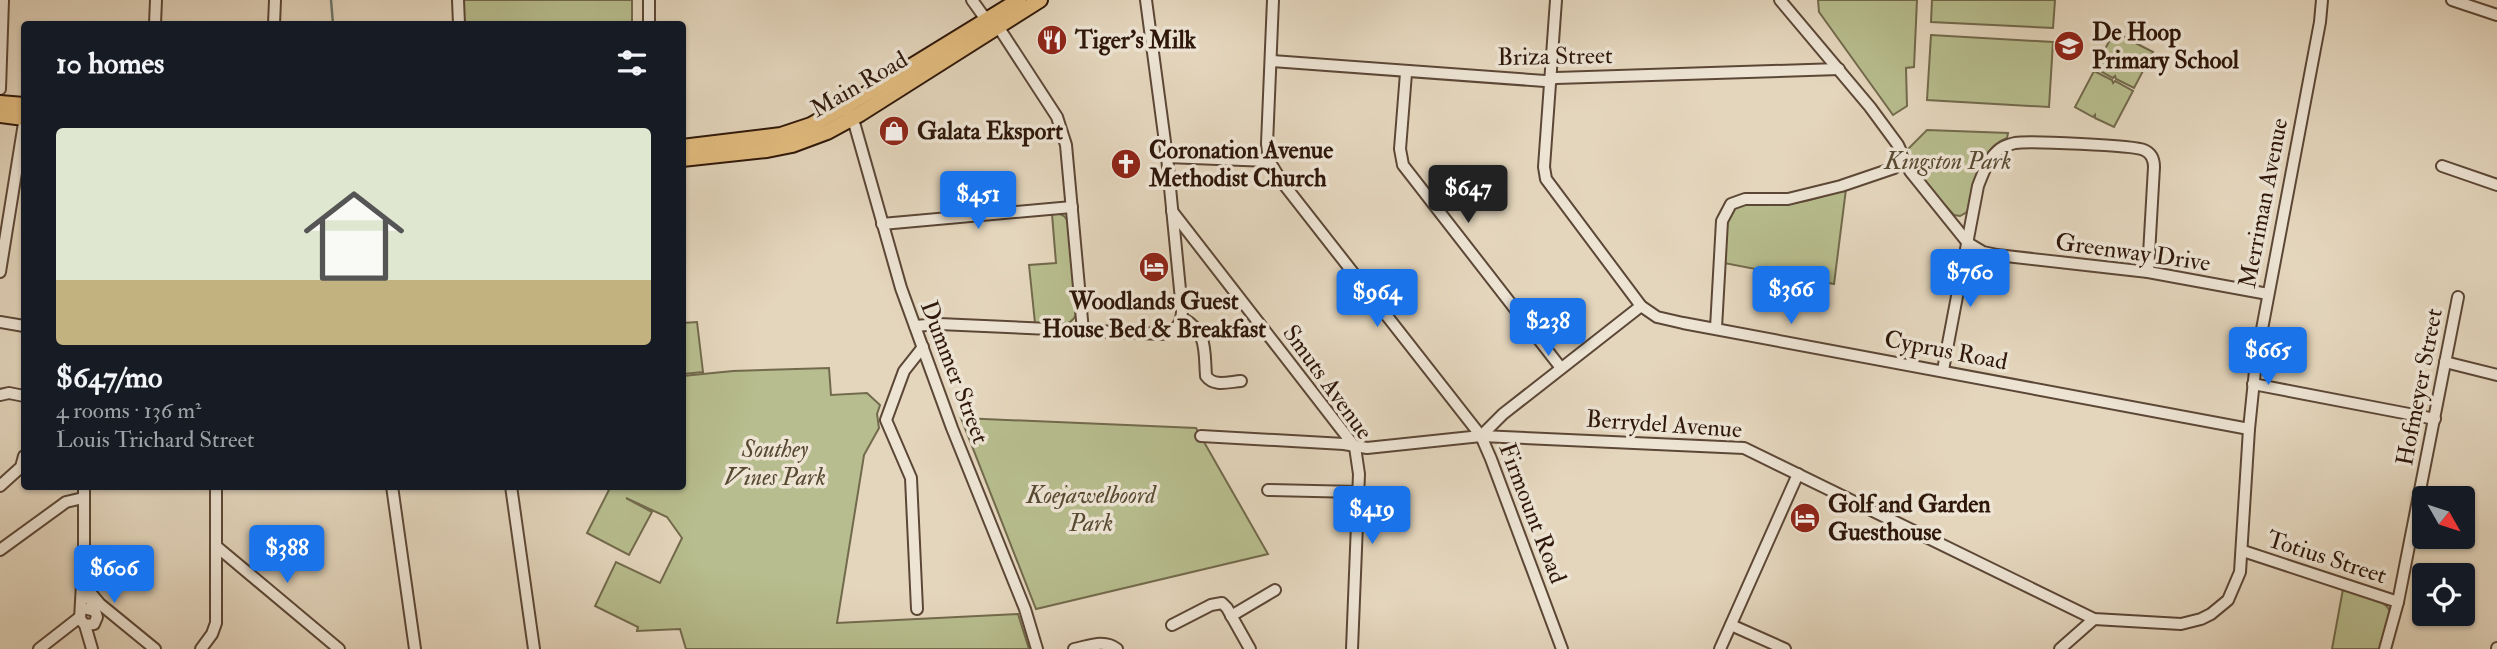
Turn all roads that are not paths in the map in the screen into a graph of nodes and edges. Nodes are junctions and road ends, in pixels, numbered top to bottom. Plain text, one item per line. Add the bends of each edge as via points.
1 (3, 0) edge
2 (156, 0) edge
3 (275, 0) edge
4 (458, 0) edge
5 (649, 0) edge
6 (986, 0) edge
7 (1019, 0) edge
8 (1040, 0) edge
9 (1146, 0) edge
10 (1273, 0) edge
11 (1556, 0) edge
12 (1780, 0) edge
13 (2322, 0) edge
14 (2452, 0) edge
15 (974, 3) edge
16 (2497, 15) edge
17 (155, 21) edge
18 (274, 21) edge
19 (458, 21) edge
20 (649, 21) edge
21 (993, 23) junction
22 (1272, 61) junction
23 (1839, 69) junction
24 (1406, 73) junction
25 (1551, 80) junction
26 (0, 89) edge
27 (0, 103) edge
28 (21, 105) edge
29 (848, 113) junction
30 (0, 115) edge
31 (21, 119) edge
32 (21, 139) edge
33 (686, 147) edge
34 (1167, 157) junction
35 (1904, 157) junction
36 (686, 159) edge
37 (1269, 161) junction
38 (2442, 166) dead end
39 (2497, 185) edge
40 (1072, 207) junction
41 (1172, 211) junction
42 (882, 224) junction
43 (1968, 243) junction
44 (1200, 246) junction
45 (1176, 251) junction
46 (0, 272) edge
47 (2148, 272) junction
48 (2267, 294) junction
49 (2458, 297) dead end
50 (1641, 306) junction
51 (1182, 318) junction
52 (0, 322) edge
53 (21, 326) edge
54 (915, 326) junction
55 (1716, 328) junction
56 (1083, 331) junction
57 (923, 347) junction
58 (2445, 362) junction
59 (1561, 368) junction
60 (1943, 370) junction
61 (2497, 375) edge
62 (1241, 381) dead end
63 (2253, 384) junction
64 (0, 395) edge
65 (21, 395) edge
66 (1503, 414) junction
67 (2435, 419) junction
68 (2249, 429) junction
69 (1201, 436) dead end
70 (1481, 436) junction
71 (1513, 437) junction
72 (1355, 447) junction
73 (21, 467) edge
74 (1798, 474) junction
75 (0, 486) edge
76 (216, 490) edge
77 (393, 490) edge
78 (512, 490) edge
79 (1268, 490) dead end
80 (83, 492) edge
81 (1358, 492) junction
82 (216, 546) junction
83 (0, 550) edge
84 (2243, 551) junction
85 (85, 580) junction
86 (1275, 590) dead end
87 (2398, 602) junction
88 (917, 609) dead end
89 (111, 614) junction
90 (2211, 614) joint
91 (1231, 616) junction
92 (89, 618) junction
93 (2094, 619) junction
94 (1172, 625) dead end
95 (1731, 625) junction
96 (125, 626) junction
97 (39, 649) edge
98 (93, 649) edge
99 (155, 649) edge
100 (201, 649) edge
101 (339, 649) edge
102 (415, 649) edge
103 (534, 649) edge
104 (1037, 649) edge
105 (1074, 649) edge
106 (1116, 649) edge
107 (1250, 649) edge
108 (1352, 649) edge
109 (1562, 649) edge
110 (1720, 649) edge
111 (1785, 649) edge
112 (2060, 649) edge
113 (2385, 649) edge

1 - 26 street
2 - 17 street
3 - 18 street
4 - 19 street
5 - 20 street
6 - 15 street
7 - 21 main road, Main Road
8 - 21 main road, Main Road
9 - 34 street
10 - 22 street
11 - 25 street, Cyprus Road
12 - 23 street, Greenway Drive
13 - 48 street, Merriman Avenue
14 - 16 street
15 - 21 street
21 - 29 main road, Main Road
21 - 40 street via 1062,126
22 - 24 street, Briza Street
22 - 37 street
23 - 25 street, Briza Street
23 - 35 street, Greenway Drive
24 - 25 street, Briza Street
24 - 59 street via 1400,149 1403,165
25 - 50 street, Cyprus Road via 1546,179
27 - 28 main road
29 - 33 main road, Main Road via 781,135
29 - 36 main road, Main Road via 827,132 792,145
29 - 42 street, Dummer Street
30 - 31 main road
32 - 46 street
34 - 37 street
34 - 41 street
35 - 43 street, Greenway Drive via 1910,171
35 - 55 street via 1894,168 1841,186 1788,199 1745,199 1731,204 1721,221
37 - 70 street, Firmount Road
38 - 39 street
40 - 42 street
40 - 56 street
41 - 44 street, Smuts Avenue
41 - 45 street
42 - 54 street, Dummer Street
43 - 47 street, Greenway Drive via 1997,256
43 - 47 street via 1978,186 1988,162 2000,149 2023,143 2142,149 2152,157 2154,167
43 - 60 street
44 - 45 street via 1187,243
44 - 72 street, Smuts Avenue
45 - 51 street
47 - 48 street, Greenway Drive
48 - 63 street, Merriman Avenue
49 - 58 street, Hofmeyer Street
50 - 55 street, Cyprus Road via 1664,319
50 - 59 street
51 - 56 street via 1174,330 1162,334
51 - 62 street via 1201,332 1208,379 1216,383
52 - 53 street
54 - 56 street
54 - 57 street, Dummer Street
55 - 60 street, Cyprus Road
57 - 88 street via 900,378 886,420 911,478
57 - 104 street, Dummer Street
58 - 61 street
58 - 67 street, Hofmeyer Street
59 - 66 street
60 - 68 street, Cyprus Road
63 - 67 street
63 - 68 street, Merriman Avenue
64 - 65 street
66 - 70 street
66 - 71 street
67 - 87 street, Hofmeyer Street
68 - 84 street, Merriman Avenue
69 - 72 street, Berrydel Avenue
70 - 71 street, Berrydel Avenue
70 - 72 street, Berrydel Avenue
70 - 109 street, Firmount Road
71 - 74 street, Berrydel Avenue via 1740,447
72 - 81 street, Smuts Avenue
73 - 75 street
74 - 93 street, Berrydel Avenue
74 - 95 street
76 - 82 street
77 - 102 street
78 - 103 street
79 - 81 street
80 - 83 street
80 - 85 street
81 - 108 street, Smuts Avenue
82 - 100 street via 216,623
82 - 101 street
84 - 87 street, Totius Street
84 - 90 street, Merriman Avenue via 2233,592
85 - 89 street via 92,596
85 - 92 street
86 - 91 street
87 - 113 street, Hofmeyer Street
89 - 92 street
89 - 96 street
90 - 93 street, Berrydel Avenue via 2181,624
91 - 94 street via 1217,603
91 - 107 street
92 - 96 street
92 - 97 street
92 - 98 street
93 - 112 street
95 - 110 street
95 - 111 street
96 - 99 street
105 - 106 street via 1100,643

